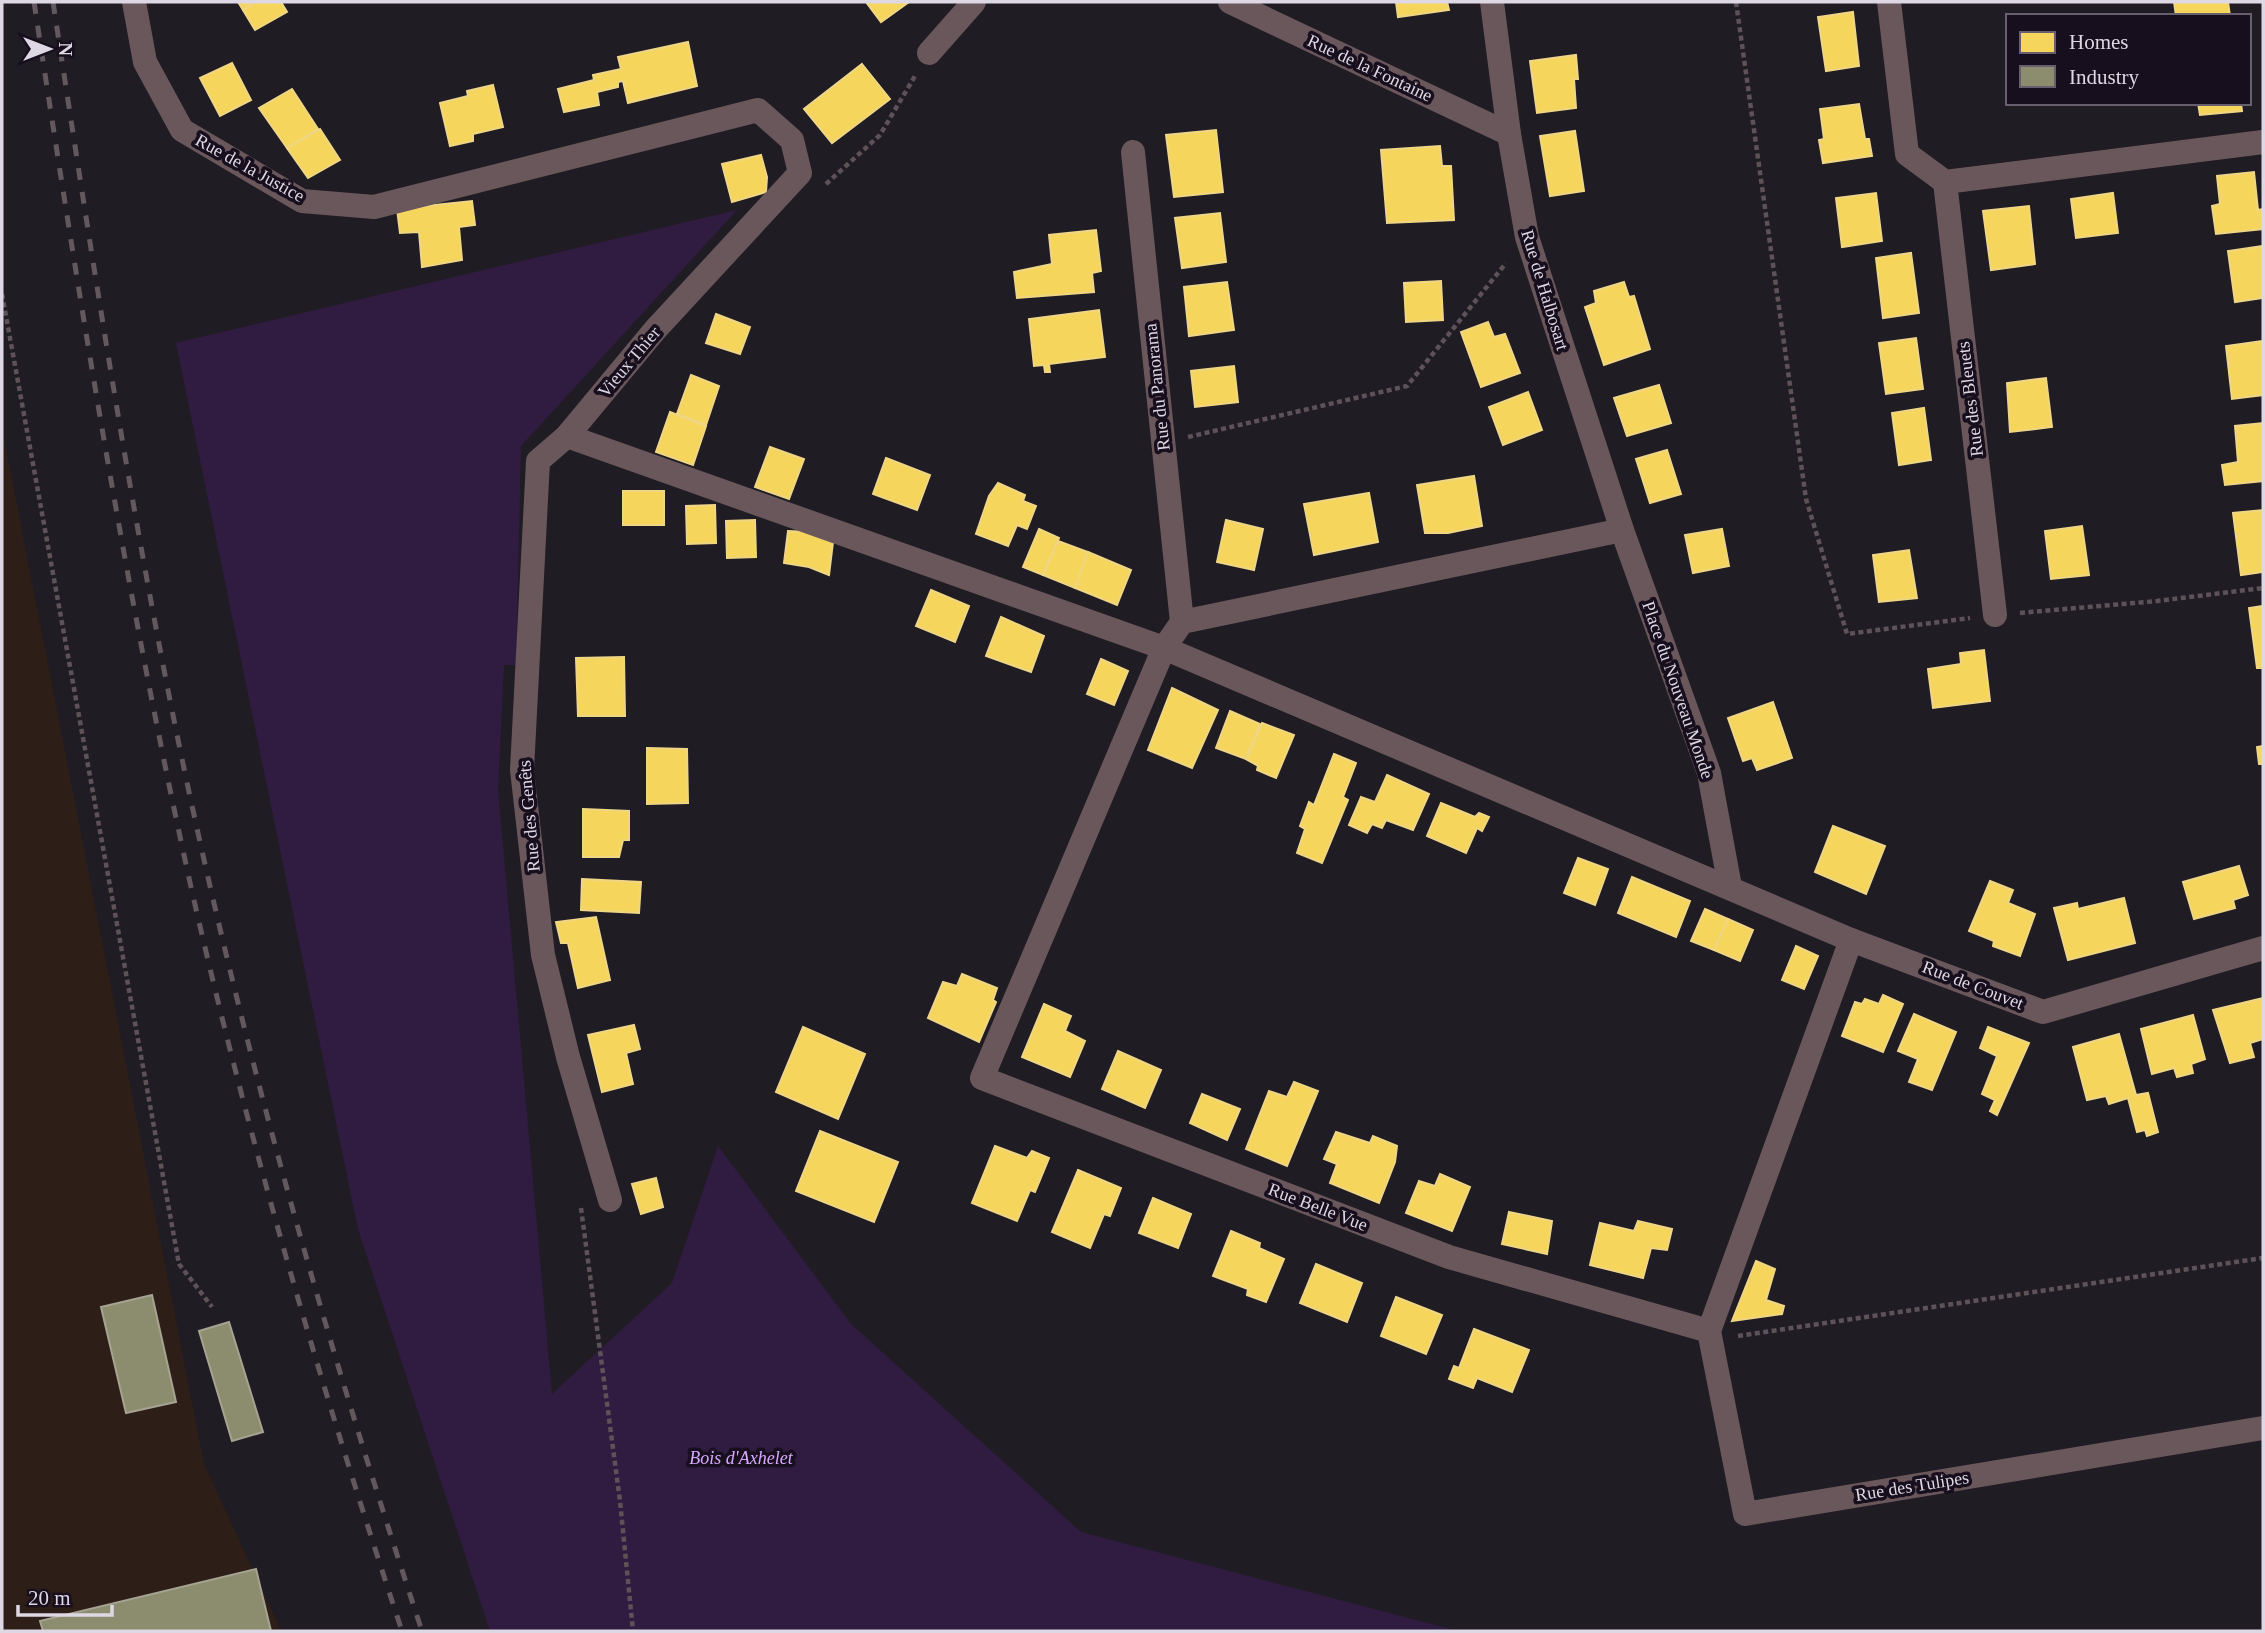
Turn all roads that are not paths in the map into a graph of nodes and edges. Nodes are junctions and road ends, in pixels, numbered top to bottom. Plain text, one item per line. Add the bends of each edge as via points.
1 (134, 2) edge
2 (974, 2) edge
3 (1230, 2) edge
4 (1492, 2) edge
5 (1889, 2) edge
6 (929, 53) road end
7 (1509, 134) junction
8 (2263, 142) edge
9 (1133, 152) dead end
10 (1945, 182) junction
11 (374, 207) joint
12 (567, 436) junction
13 (1622, 530) junction
14 (1995, 615) road end
15 (1182, 622) junction
16 (1164, 648) junction
17 (1730, 887) junction
18 (1851, 940) junction
19 (2263, 948) edge
20 (610, 1200) dead end
21 (1709, 1331) junction
22 (2263, 1428) edge

1 - 11 street, Rue de la Justice via 145,62 182,130 302,201
2 - 6 street
3 - 7 street, Rue de la Fontaine
4 - 7 street, Rue de Halbosart
5 - 10 street via 1907,153
7 - 13 street, Rue de Halbosart via 1527,237
8 - 10 street
9 - 15 street, Rue du Panorama
10 - 14 street, Rue des Bleuets
11 - 12 street, Vieux Thier via 758,110 792,140 800,173 655,330
12 - 16 street
12 - 20 street, Rue des Genêts via 538,461 523,770 542,955
13 - 15 street
13 - 17 street, Place du Nouveau Monde via 1709,773
15 - 16 street
16 - 17 street
16 - 21 street, Rue Belle Vue via 982,1078 1449,1257
17 - 18 street, Rue de Couvet
18 - 19 street, Rue de Couvet via 2043,1012
18 - 21 street
21 - 22 street, Rue des Tulipes via 1745,1514

